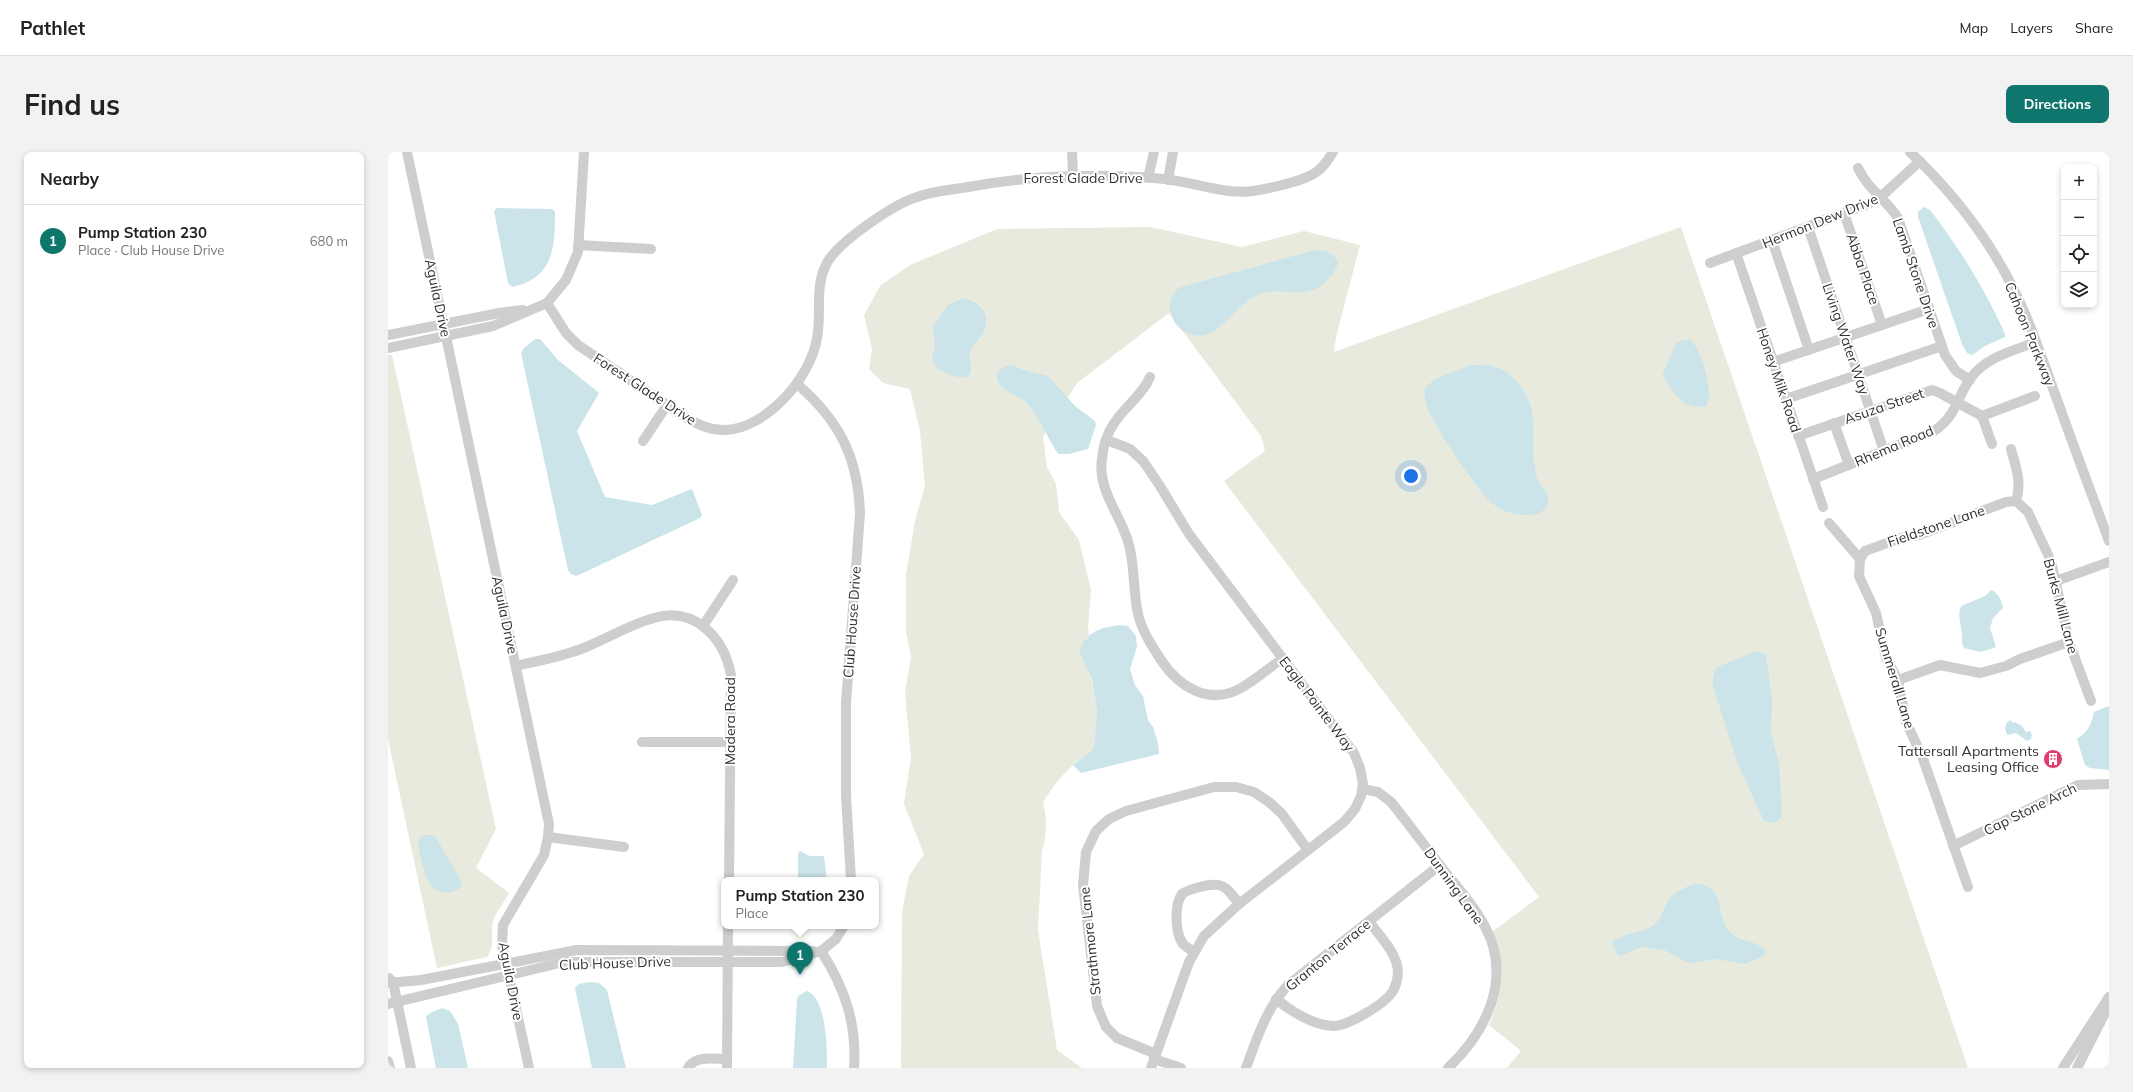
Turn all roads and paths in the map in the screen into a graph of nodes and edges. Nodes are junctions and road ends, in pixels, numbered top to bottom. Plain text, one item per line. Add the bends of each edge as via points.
1 (407, 152) edge
2 (584, 152) edge
3 (1072, 152) edge
4 (1154, 152) edge
5 (1173, 152) edge
6 (1333, 152) edge
7 (1910, 152) edge
8 (1920, 161) junction
9 (1858, 168) dead end
10 (1073, 176) junction
11 (1148, 178) junction
12 (1168, 180) junction
13 (1881, 197) junction
14 (1844, 214) junction
15 (1808, 227) junction
16 (1772, 240) junction
17 (578, 245) junction
18 (652, 248) dead end
19 (1736, 254) junction
20 (1710, 264) dead end
21 (547, 303) junction
22 (1929, 309) junction
23 (533, 310) junction
24 (443, 324) junction
25 (1882, 325) junction
26 (388, 335) edge
27 (446, 335) junction
28 (1845, 338) junction
29 (2036, 342) junction
30 (1942, 346) junction
31 (388, 348) edge
32 (1809, 350) junction
33 (1773, 362) junction
34 (1858, 375) junction
35 (1150, 377) dead end
36 (1970, 380) junction
37 (797, 384) junction
38 (2035, 396) dead end
39 (1786, 399) junction
40 (1958, 403) junction
41 (667, 405) junction
42 (1870, 410) junction
43 (1982, 416) junction
44 (1834, 423) junction
45 (1798, 436) junction
46 (1107, 440) junction
47 (643, 441) dead end
48 (1992, 444) dead end
49 (2011, 449) dead end
50 (1884, 451) junction
51 (1849, 465) junction
52 (1813, 479) junction
53 (2016, 501) junction
54 (1822, 507) dead end
55 (1829, 523) dead end
56 (2109, 541) edge
57 (1860, 559) junction
58 (2109, 562) edge
59 (733, 580) dead end
60 (2056, 581) junction
61 (703, 626) junction
62 (2069, 642) junction
63 (1283, 658) junction
64 (516, 666) junction
65 (1898, 680) junction
66 (2091, 701) dead end
67 (642, 742) dead end
68 (730, 742) junction
69 (2109, 784) edge
70 (1362, 789) junction
71 (548, 837) junction
72 (1953, 846) junction
73 (624, 847) dead end
74 (1308, 850) junction
75 (1440, 866) junction
76 (729, 877) edge
77 (851, 877) edge
78 (1968, 887) dead end
79 (1239, 904) junction
80 (1369, 921) junction
81 (728, 929) edge
82 (842, 929) edge
83 (728, 950) junction
84 (822, 951) junction
85 (1194, 952) junction
86 (728, 961) junction
87 (506, 963) junction
88 (509, 974) junction
89 (390, 980) edge
90 (2109, 997) edge
91 (1276, 999) junction
92 (393, 1003) edge
93 (2109, 1003) edge
94 (1154, 1060) edge
95 (388, 1061) edge
96 (727, 1064) edge
97 (390, 1068) edge
98 (412, 1068) edge
99 (529, 1068) edge
100 (688, 1068) edge
101 (854, 1068) edge
102 (1181, 1068) edge
103 (1246, 1068) edge
104 (1448, 1068) edge
105 (2063, 1068) edge
106 (2077, 1068) edge

1 - 24 street, Aguila Drive
2 - 17 street
3 - 10 street
4 - 11 street
5 - 12 street
6 - 12 street, Forest Glade Drive via 1316,173 1252,191
7 - 8 street, Cahoon Parkway
8 - 13 street, Hermon Dew Drive
8 - 29 street, Cahoon Parkway via 1954,198 1986,242 2016,293
9 - 13 street, Lamb Stone Drive via 1866,184
10 - 11 street, Forest Glade Drive
10 - 37 street, Forest Glade Drive via 1014,179 917,197 847,239 828,260 823,270 819,285 817,338 813,355
11 - 12 street, Forest Glade Drive
13 - 14 street, Hermon Dew Drive
13 - 22 street, Lamb Stone Drive via 1902,225
14 - 15 street, Hermon Dew Drive
14 - 25 street, Abba Place
15 - 16 street, Hermon Dew Drive
15 - 28 street, Living Water Way
16 - 19 street, Hermon Dew Drive
16 - 32 street
17 - 18 street
17 - 21 street via 578,252 566,280
19 - 20 street, Hermon Dew Drive
19 - 33 street, Honey Milk Road
21 - 23 street
21 - 41 street, Forest Glade Drive via 559,323 578,345
22 - 25 street
22 - 30 street, Lamb Stone Drive
23 - 24 street via 499,313
23 - 27 street via 500,324
24 - 26 street
24 - 27 street, Aguila Drive
25 - 28 street
27 - 31 street
27 - 64 street, Aguila Drive
28 - 32 street
28 - 34 street, Living Water Way
29 - 36 street, Rhema Road via 1983,365
29 - 56 street, Cahoon Parkway
30 - 34 street
30 - 36 street, Lamb Stone Drive via 1951,366
32 - 33 street
33 - 39 street, Honey Milk Road
34 - 39 street
34 - 42 street, Living Water Way
35 - 46 street via 1146,388 1113,425
36 - 40 street, Rhema Road
37 - 41 street, Forest Glade Drive via 765,415 740,428 711,429 697,425
37 - 77 street, Club House Drive via 827,413 839,431 856,470 860,491 845,742
38 - 43 street
39 - 45 street, Honey Milk Road
40 - 42 street, Asuza Street via 1932,390
40 - 43 street, Asuza Street
40 - 50 street, Rhema Road via 1948,420 1938,428
41 - 47 street
42 - 44 street, Asuza Street
42 - 50 street, Living Water Way
43 - 48 street
44 - 45 street, Asuza Street
44 - 51 street
45 - 52 street, Honey Milk Road
46 - 63 street, Eagle Pointe Way via 1130,450 1143,461 1189,534
46 - 63 street via 1101,461 1103,480 1129,545 1138,614 1146,636 1177,681 1196,692 1223,694 1241,688
49 - 53 street via 2019,481
50 - 51 street, Rhema Road
51 - 52 street, Rhema Road
52 - 54 street, Honey Milk Road
53 - 57 street, Fieldstone Lane via 2009,501 1919,535 1901,538 1865,551
53 - 60 street, Burks Mill Lane via 2028,512 2051,561
55 - 57 street
57 - 65 street, Summerall Lane via 1859,576 1876,613 1888,664
58 - 60 street
59 - 61 street
60 - 62 street, Burks Mill Lane
61 - 64 street, Madera Road via 677,616 654,618 580,649
61 - 68 street, Madera Road via 723,647 729,666
62 - 65 street via 1980,673 1940,666
62 - 66 street, Burks Mill Lane
63 - 70 street, Eagle Pointe Way via 1354,753 1360,768
64 - 71 street, Aguila Drive via 549,824
65 - 72 street, Summerall Lane via 1906,722 1922,756
67 - 68 street
68 - 76 street, Madera Road
69 - 72 street, Cap Stone Arch via 2078,785
70 - 74 street, Eagle Pointe Way via 1358,803 1350,816
70 - 75 street, Dunning Lane via 1378,792 1391,802
71 - 73 street
71 - 87 street, Aguila Drive via 544,855 503,926 502,945
72 - 78 street, Summerall Lane
74 - 79 street, Eagle Pointe Way
74 - 94 street, Strathmore Lane via 1282,814 1269,802 1254,792 1236,787 1214,787 1126,811 1109,819 1096,831 1086,852 1083,885 1098,1010 1106,1027 1117,1038
75 - 80 street, Granton Terrace
75 - 104 street, Dunning Lane via 1481,920 1493,946 1496,963 1496,985 1486,1018 1467,1048
79 - 85 street, Eagle Pointe Way via 1208,930
79 - 85 street via 1229,891 1220,885 1210,884 1182,894 1176,908 1181,939 1185,946
80 - 91 street, Granton Terrace via 1296,978
80 - 91 street via 1397,963 1397,980 1387,998 1350,1022 1336,1026 1302,1016
81 - 83 street
82 - 84 street, Club House Drive via 836,939
83 - 84 street, Club House Drive
83 - 86 street
83 - 87 street, Club House Drive via 577,950
84 - 86 street, Club House Drive via 782,962
84 - 101 street via 850,1009 855,1051
85 - 94 street, Eagle Pointe Way
86 - 88 street, Club House Drive via 564,962
86 - 96 street
87 - 88 street, Aguila Drive
87 - 89 street, Club House Drive via 421,980
88 - 92 street, Club House Drive
88 - 99 street, Aguila Drive
89 - 92 street
90 - 105 street
91 - 103 street, Granton Terrace via 1261,1025
92 - 98 street
93 - 106 street via 2101,1025
94 - 102 street
95 - 97 street
96 - 100 street via 702,1059 695,1060

